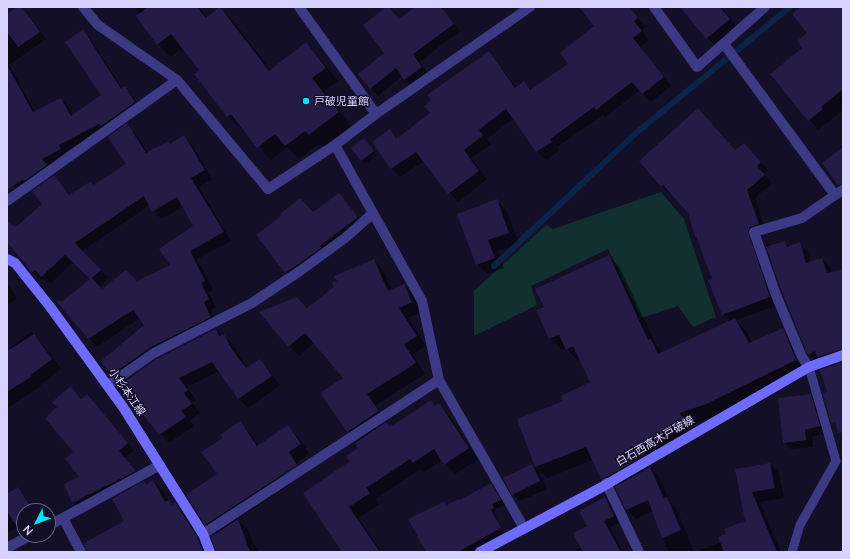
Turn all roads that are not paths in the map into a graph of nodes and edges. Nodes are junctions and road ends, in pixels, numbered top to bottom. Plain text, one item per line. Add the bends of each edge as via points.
1 (83, 7) edge
2 (299, 7) edge
3 (530, 7) edge
4 (654, 7) edge
5 (765, 7) edge
6 (724, 44) junction
7 (177, 80) junction
8 (376, 114) junction
9 (335, 145) junction
10 (839, 193) edge
11 (7, 200) edge
12 (372, 214) junction
13 (7, 259) edge
14 (843, 355) edge
15 (809, 367) junction
16 (439, 380) junction
17 (108, 385) junction
18 (160, 465) junction
19 (606, 483) junction
20 (63, 518) junction
21 (56, 522) edge
22 (524, 528) junction
23 (203, 534) junction
24 (16, 543) edge
25 (7, 548) edge
26 (81, 552) edge
27 (210, 552) edge
28 (480, 552) edge
29 (639, 552) edge
30 (792, 552) edge

1 - 7 street via 98,25
2 - 8 street
3 - 8 street
4 - 6 street via 697,67
5 - 6 street
6 - 10 street
7 - 9 street via 268,188
7 - 11 street
8 - 9 street
9 - 12 street
10 - 15 street via 802,218 754,232 776,295 802,357
12 - 16 street via 422,301
12 - 17 street via 320,257 252,303 154,353
13 - 17 main road, 小杉本江線 via 15,263
14 - 15 main road, 白石西高木戸破線
15 - 19 main road, 白石西高木戸破線
15 - 30 lane via 836,461 800,526
16 - 22 street
16 - 23 street
17 - 18 main road, 小杉本江線
18 - 20 street
18 - 23 main road, 小杉本江線
19 - 22 main road, 白石西高木戸破線
19 - 29 street
20 - 21 street
20 - 26 street
22 - 28 main road, 白石西高木戸破線
23 - 27 main road, 小杉本江線
24 - 25 street

